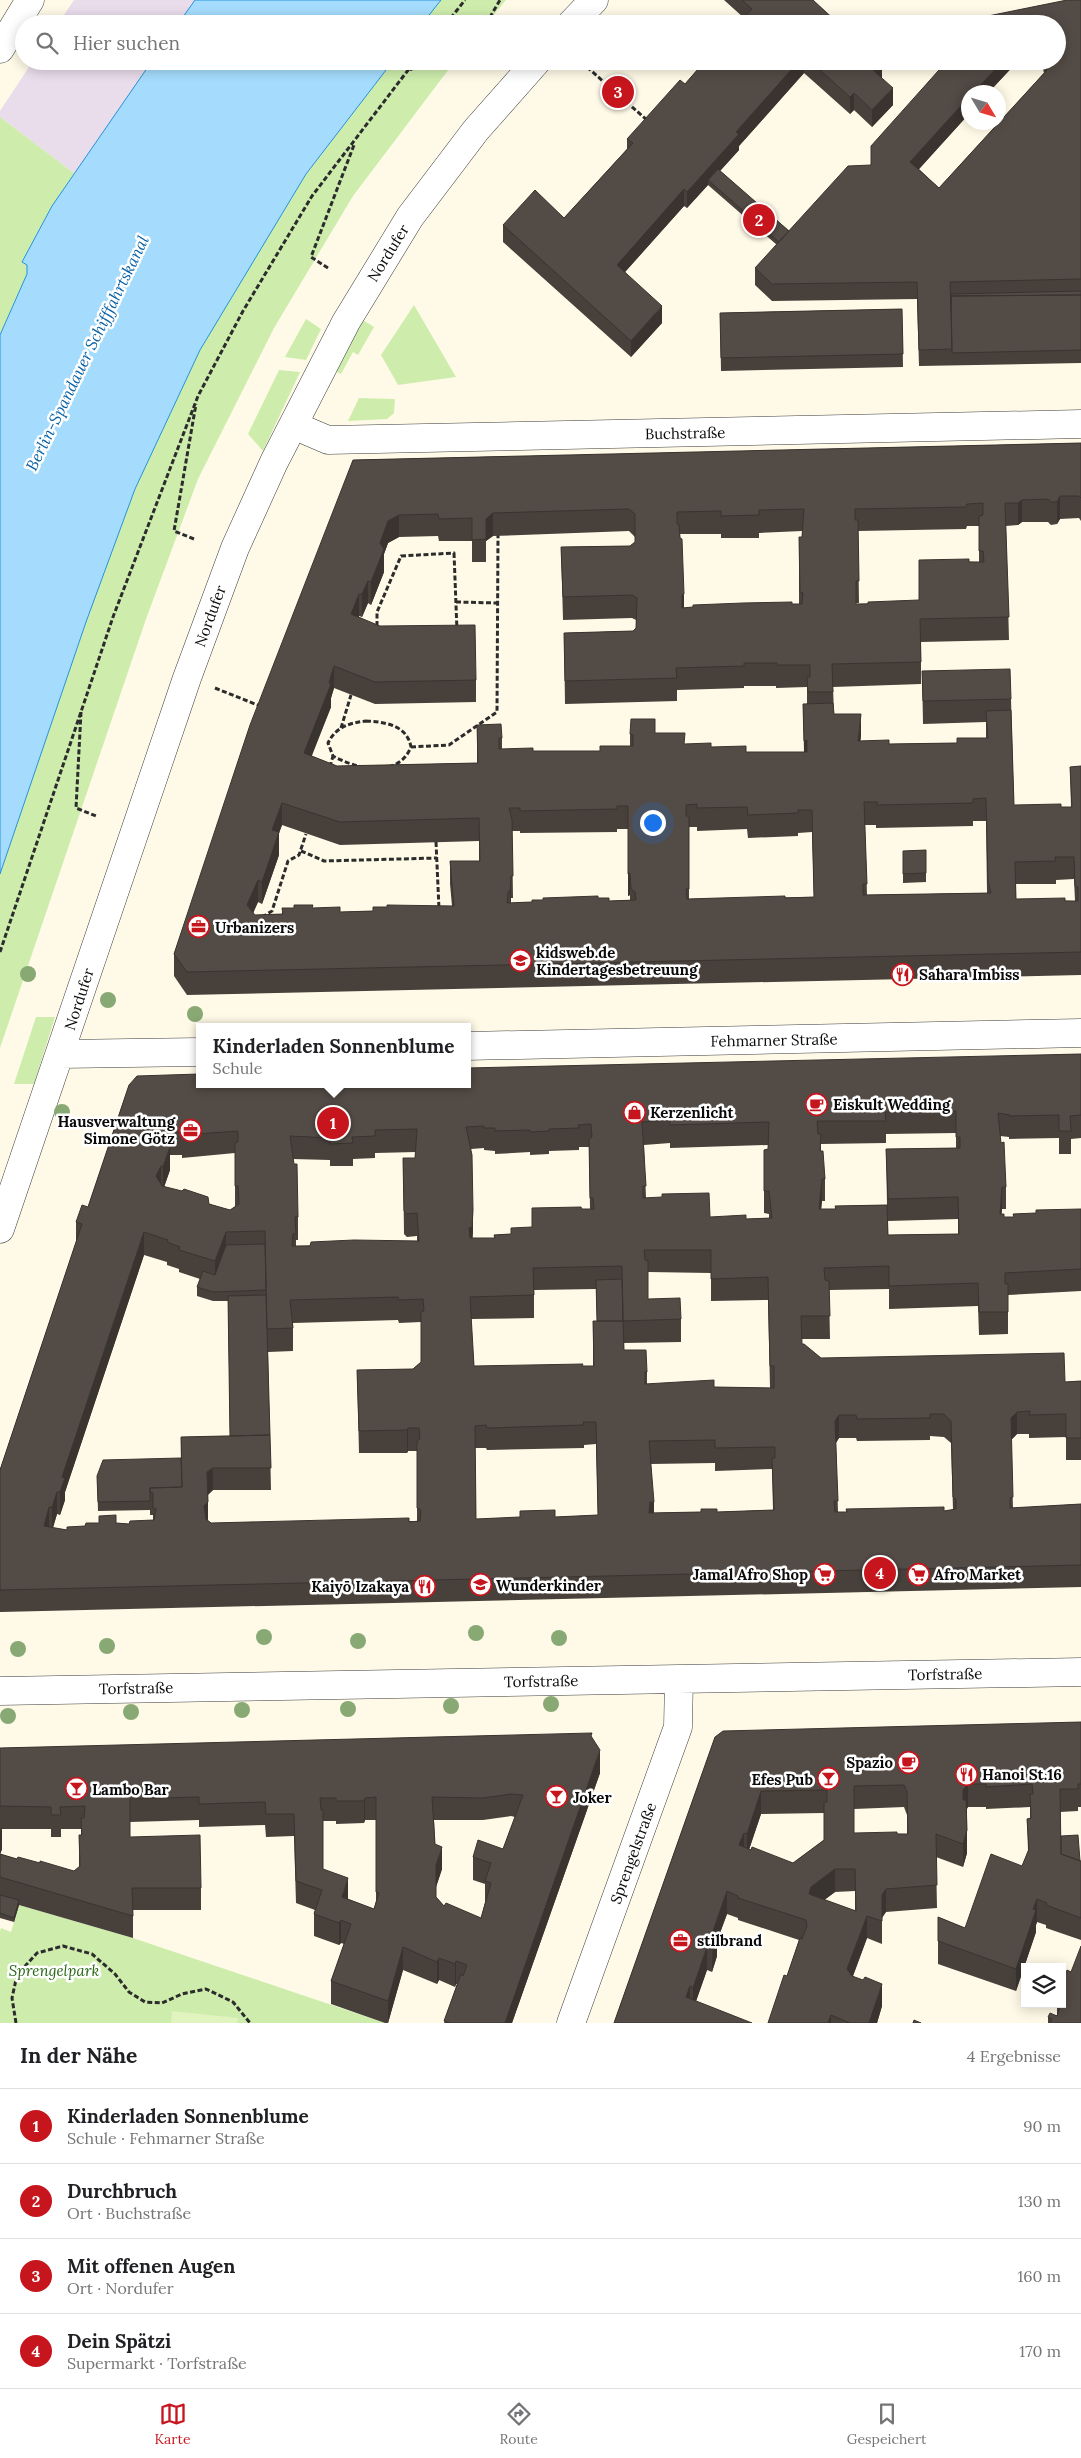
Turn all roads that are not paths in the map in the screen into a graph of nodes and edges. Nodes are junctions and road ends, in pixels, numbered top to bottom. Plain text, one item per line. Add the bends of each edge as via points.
1 (30, 0) edge
2 (594, 0) edge
3 (21, 15) edge
4 (580, 15) edge
5 (15, 24) edge
6 (0, 49) edge
7 (529, 70) edge
8 (1081, 424) edge
9 (293, 425) junction
10 (1081, 1033) edge
11 (471, 1046) edge
12 (196, 1052) edge
13 (61, 1054) junction
14 (0, 1229) edge
15 (1081, 1672) edge
16 (679, 1680) junction
17 (0, 1691) edge
18 (571, 2023) edge

1 - 3 street
2 - 4 street
5 - 6 street
7 - 9 street, Nordufer via 476,130 410,217 346,322
8 - 9 street, Buchstraße via 328,440
9 - 13 street, Nordufer via 235,548 187,678
10 - 11 street, Fehmarner Straße
12 - 13 street
13 - 14 street, Nordufer
15 - 16 street, Torfstraße
16 - 17 street, Torfstraße
16 - 18 street, Sprengelstraße via 678,1727

